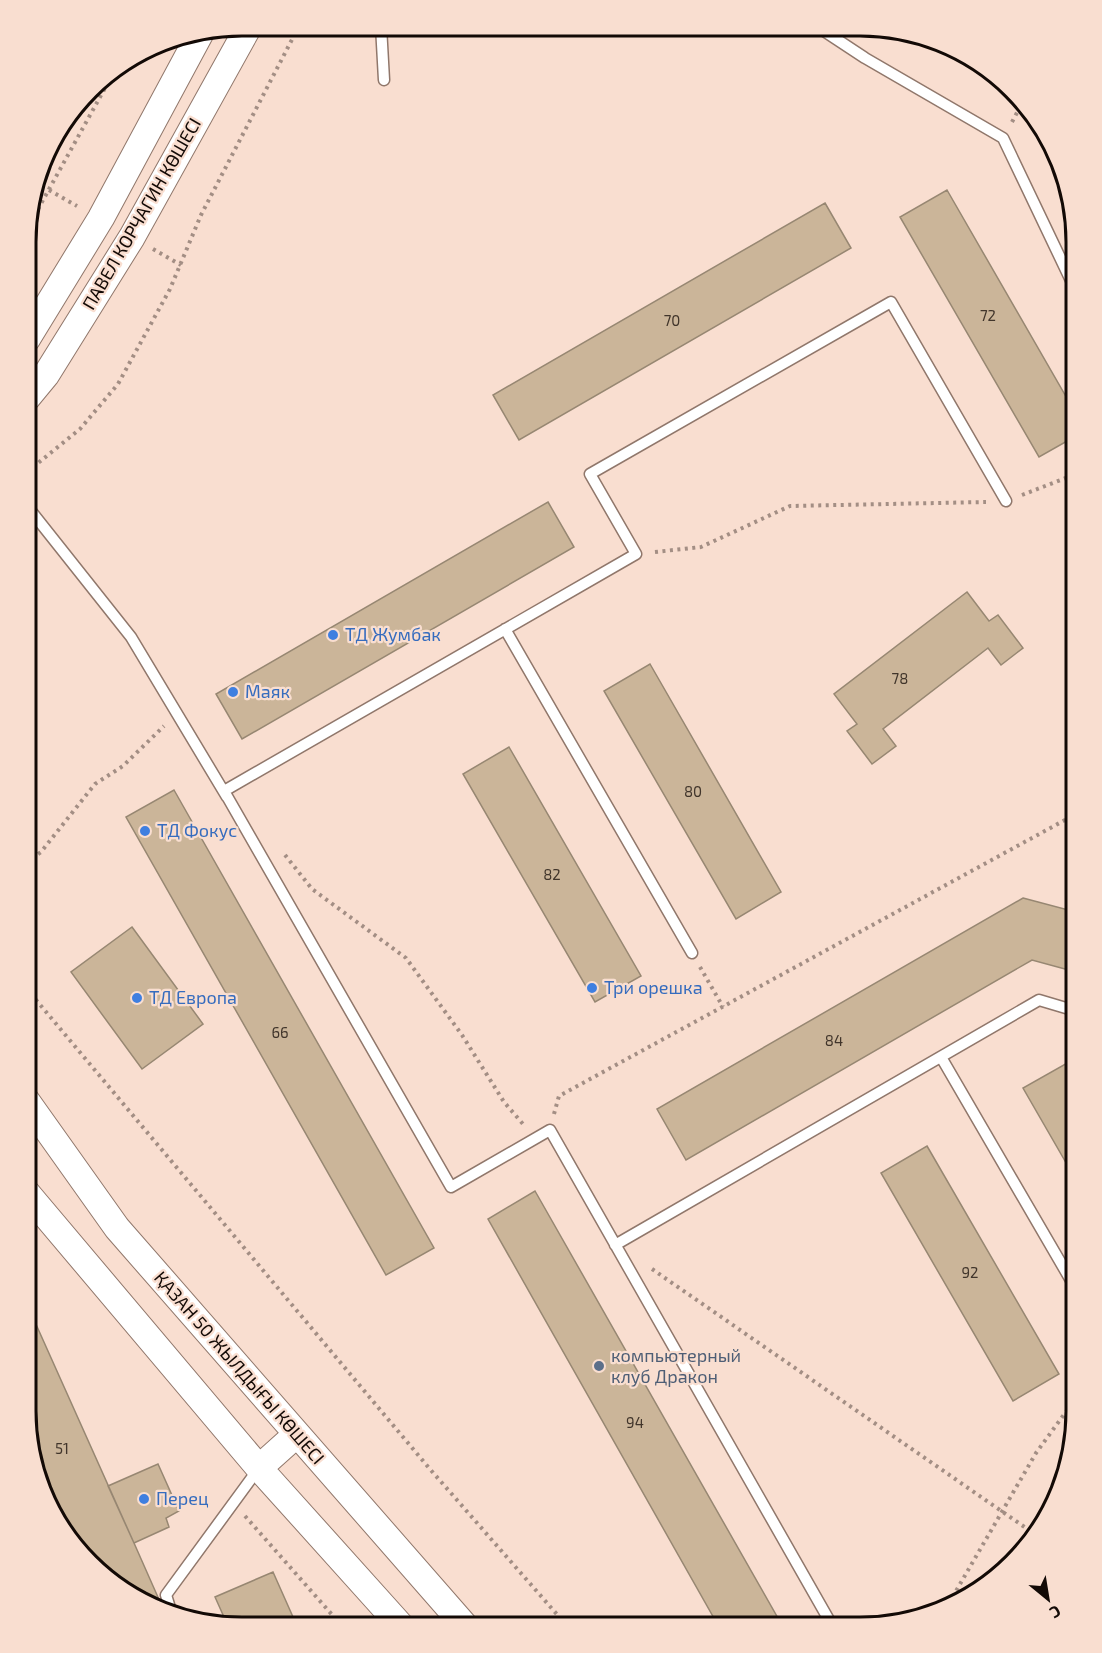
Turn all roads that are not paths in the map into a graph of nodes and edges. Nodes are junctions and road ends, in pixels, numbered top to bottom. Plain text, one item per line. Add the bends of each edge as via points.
1 (243, 36) edge
2 (382, 36) edge
3 (832, 36) edge
4 (196, 41) edge
5 (384, 80) dead end
6 (1066, 268) edge
7 (36, 324) edge
8 (36, 387) edge
9 (1006, 501) road end
10 (36, 517) edge
11 (505, 629) junction
12 (231, 805) junction
13 (692, 953) road end
14 (1066, 1008) edge
15 (941, 1057) junction
16 (36, 1114) edge
17 (36, 1204) edge
18 (615, 1245) junction
19 (1066, 1272) edge
20 (297, 1434) junction
21 (259, 1468) junction
22 (168, 1603) edge
23 (393, 1617) edge
24 (457, 1617) edge
25 (827, 1617) edge

1 - 8 street, ПАВЕЛ КОРЧАГИН КӨШЕСІ via 132,237
2 - 5 lane
3 - 6 lane via 1003,138
4 - 7 street, ПАВЕЛ КОРЧАГИН КӨШЕСІ via 101,218
9 - 11 lane via 891,302 590,474 636,554
10 - 12 lane via 131,637
11 - 12 lane via 224,791
11 - 13 lane
12 - 18 lane via 451,1187 550,1130
14 - 15 lane via 1039,1000
15 - 18 lane
15 - 19 lane
16 - 20 street, ҚАЗАН 50 ЖЫЛДЫҒЫ КӨШЕСІ via 117,1228
17 - 21 street
18 - 25 lane
20 - 21 street
20 - 24 street, ҚАЗАН 50 ЖЫЛДЫҒЫ КӨШЕСІ
21 - 22 lane via 166,1595
21 - 23 street

